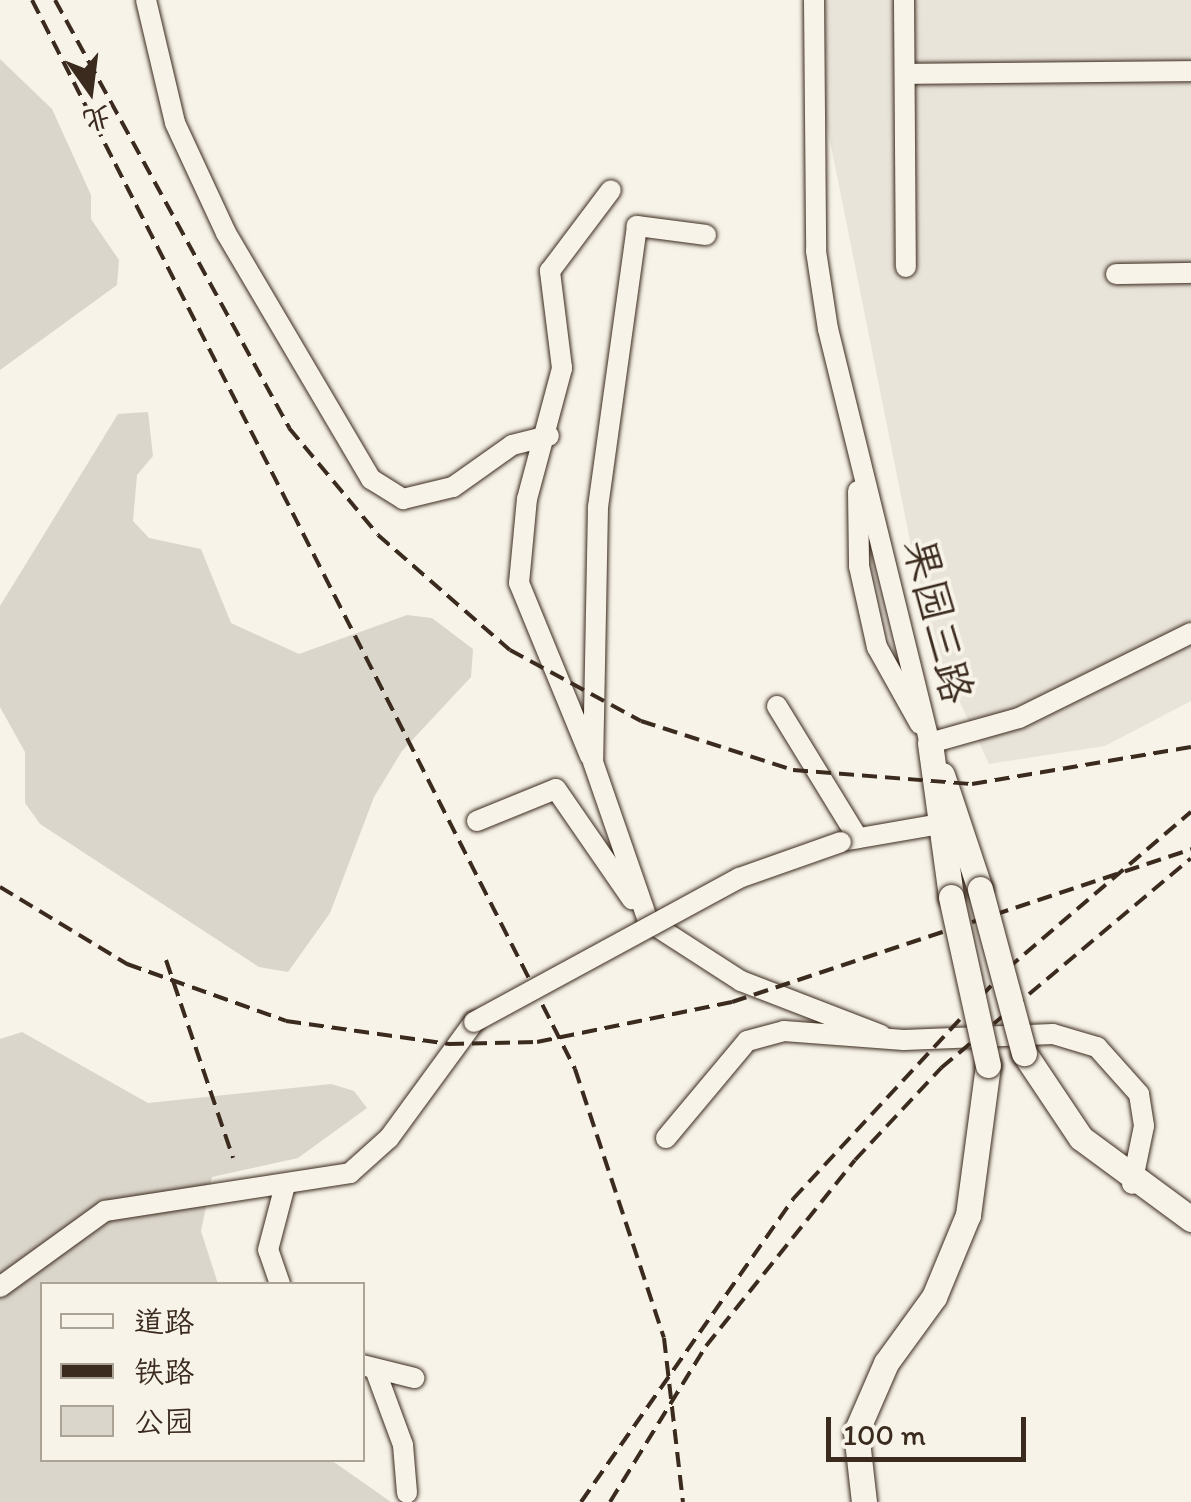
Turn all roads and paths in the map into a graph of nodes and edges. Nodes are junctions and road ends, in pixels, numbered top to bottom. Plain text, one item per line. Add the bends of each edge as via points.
1 (146, 0) edge
2 (814, 0) edge
3 (904, 0) edge
4 (1191, 71) edge
5 (904, 74) junction
6 (611, 190) dead end
7 (706, 234) dead end
8 (906, 267) dead end
9 (1191, 273) edge
10 (1116, 274) dead end
11 (548, 436) junction
12 (857, 462) junction
13 (1191, 633) edge
14 (778, 706) dead end
15 (930, 744) junction
16 (593, 762) junction
17 (477, 821) dead end
18 (948, 823) junction
19 (849, 840) junction
20 (648, 921) junction
21 (881, 1035) junction
22 (666, 1138) dead end
23 (1132, 1184) junction
24 (285, 1185) junction
25 (1191, 1219) edge
26 (279, 1282) edge
27 (0, 1287) edge
28 (369, 1368) edge
29 (414, 1378) dead end
30 (407, 1493) dead end
31 (864, 1502) edge

1 - 11 street via 175,123 226,233 370,479 403,499 453,487 512,445
2 - 12 street, 果园三路 via 816,251
3 - 5 street
4 - 5 street
5 - 8 street
6 - 11 street via 550,271 562,368
7 - 16 street via 637,226 598,507
9 - 10 street
11 - 16 street via 527,499 519,583
12 - 15 street, 果园三路
12 - 15 street, 果园三路 via 859,566 876,647
13 - 15 street via 1019,718
14 - 19 street
15 - 18 main road
16 - 20 street
17 - 20 street via 556,790
18 - 19 street
18 - 23 main road, bridge via 980,888 1024,1053 1082,1138
18 - 31 main road, bridge via 951,897 988,1065 979,1175 934,1297 886,1363 856,1432
19 - 24 street, bridge via 672,911 474,1022 389,1138 350,1173
20 - 21 street via 741,982
21 - 22 street via 827,1028 747,1041
21 - 23 street via 1054,1034 1097,1047 1139,1094 1144,1126
23 - 25 main road
24 - 26 street via 268,1250
24 - 27 street via 105,1211
28 - 29 street
28 - 30 street via 403,1445

